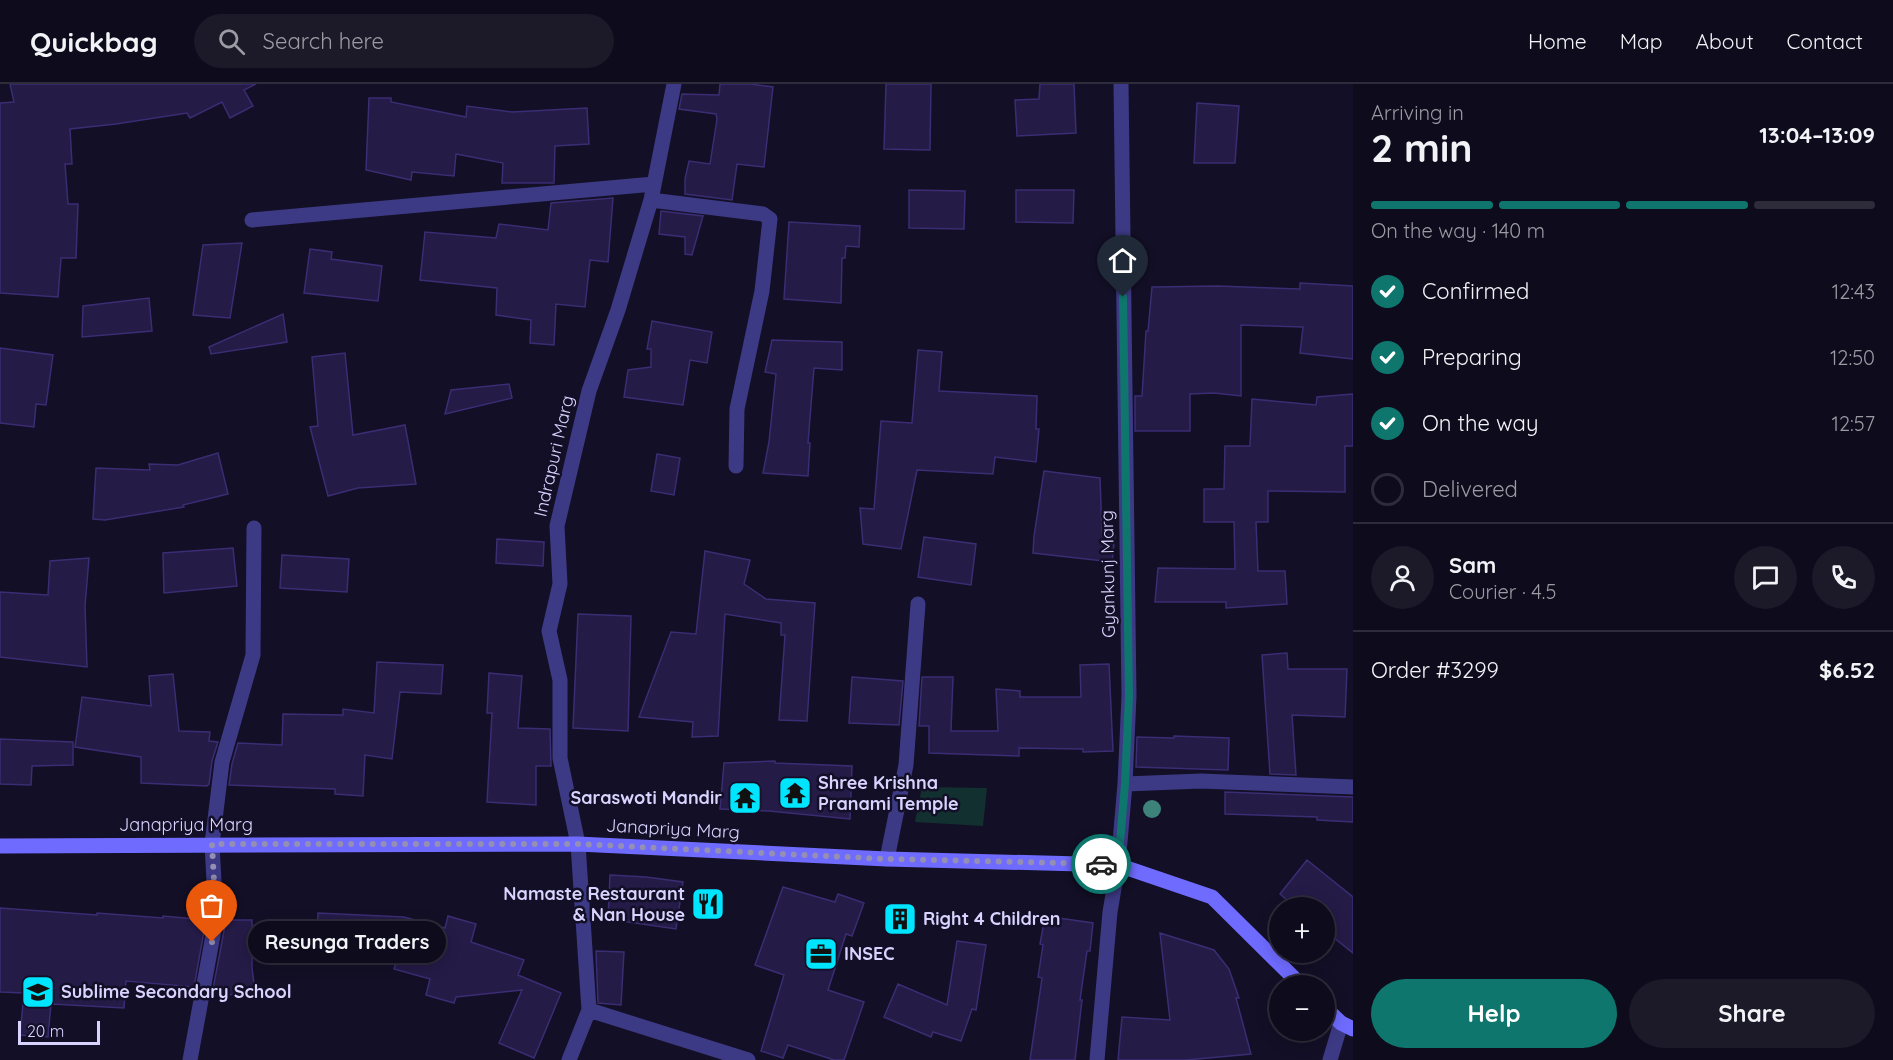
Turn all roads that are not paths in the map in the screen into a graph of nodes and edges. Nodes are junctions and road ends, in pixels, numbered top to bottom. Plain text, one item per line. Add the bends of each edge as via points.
1 (674, 84) edge
2 (1120, 85) edge
3 (654, 184) junction
4 (651, 200) junction
5 (252, 220) dead end
6 (736, 466) dead end
7 (254, 528) dead end
8 (918, 604) dead end
9 (1125, 784) junction
10 (1353, 787) edge
11 (212, 844) junction
12 (578, 844) junction
13 (0, 846) edge
14 (887, 859) junction
15 (1118, 865) junction
16 (1291, 975) edge
17 (589, 1010) junction
18 (1335, 1016) edge
19 (1347, 1026) edge
20 (190, 1060) edge
21 (569, 1060) edge
22 (748, 1060) edge
23 (1097, 1060) edge
24 (1330, 1060) edge

1 - 3 street, Indrapuri Marg
2 - 9 street, Gyankunj Marg via 1129,696
3 - 4 street, Indrapuri Marg
3 - 5 street
4 - 6 street via 763,214 770,219 762,291 737,409
4 - 12 street, Indrapuri Marg via 589,391 557,526 560,584 549,631 560,680 560,758
7 - 11 street via 253,654 222,762
8 - 14 street via 906,765
9 - 10 street via 1201,781
9 - 15 street, Gyankunj Marg
11 - 12 main road, Janapriya Marg
11 - 13 main road, Janapriya Marg
11 - 20 street via 216,919
12 - 14 main road, Janapriya Marg
12 - 17 street, Indrapuri Marg
14 - 15 main road, Janapriya Marg
15 - 16 main road, Janapriya Marg via 1212,897
15 - 23 street, Gyankunj Marg
17 - 21 street
17 - 22 street
18 - 19 main road
19 - 24 street

